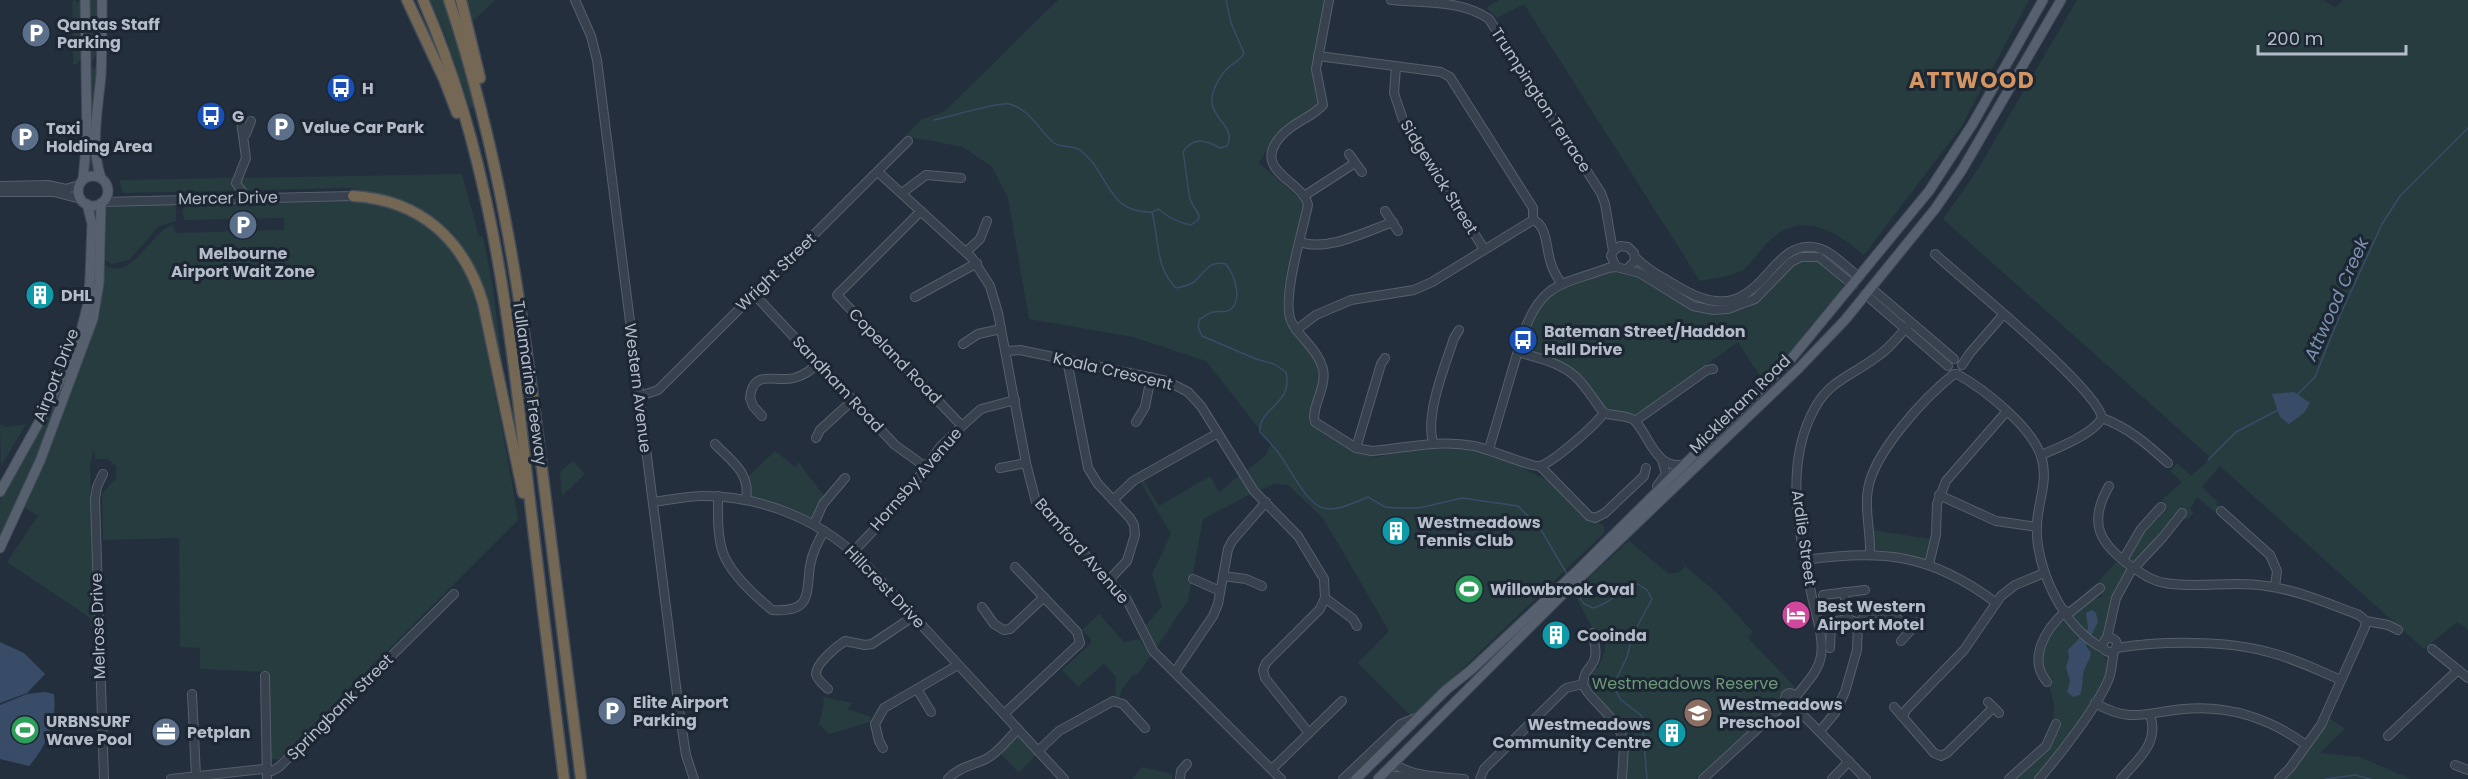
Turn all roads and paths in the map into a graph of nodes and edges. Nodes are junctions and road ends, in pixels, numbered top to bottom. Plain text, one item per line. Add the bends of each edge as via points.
1 (85, 0) edge
2 (102, 0) edge
3 (407, 0) edge
4 (423, 0) edge
5 (449, 0) edge
6 (461, 0) edge
7 (574, 0) edge
8 (1329, 0) edge
9 (1391, 0) edge
10 (2043, 0) edge
11 (2061, 0) edge
12 (1409, 1) edge
13 (1318, 56) junction
14 (1396, 67) junction
15 (484, 120) junction
16 (241, 121) dead end
17 (251, 121) dead end
18 (245, 141) junction
19 (908, 141) dead end
20 (1349, 154) dead end
21 (1355, 163) junction
22 (878, 172) junction
23 (1362, 172) dead end
24 (101, 178) junction
25 (961, 178) dead end
26 (81, 182) junction
27 (0, 186) edge
28 (0, 192) edge
29 (902, 193) junction
30 (353, 196) joint
31 (1304, 196) junction
32 (247, 198) junction
33 (84, 202) junction
34 (102, 203) junction
35 (921, 211) junction
36 (1385, 211) dead end
37 (1533, 220) junction
38 (987, 221) dead end
39 (1393, 222) junction
40 (1609, 225) junction
41 (1398, 231) dead end
42 (1300, 242) junction
43 (1624, 246) junction
44 (1484, 249) junction
45 (966, 252) junction
46 (1612, 254) junction
47 (1935, 254) dead end
48 (1635, 257) junction
49 (497, 258) junction
50 (976, 263) junction
51 (1616, 267) junction
52 (1627, 269) junction
53 (1595, 272) junction
54 (1856, 281) junction
55 (1561, 283) junction
56 (1868, 291) junction
57 (754, 294) junction
58 (915, 297) dead end
59 (1857, 305) junction
60 (1882, 310) junction
61 (2003, 315) junction
62 (1908, 326) junction
63 (1001, 329) junction
64 (1296, 330) junction
65 (1459, 330) dead end
66 (963, 344) dead end
67 (1005, 351) junction
68 (1518, 352) junction
69 (1385, 358) dead end
70 (1067, 360) junction
71 (818, 363) junction
72 (1956, 367) junction
73 (1713, 369) dead end
74 (1151, 377) junction
75 (640, 396) junction
76 (853, 400) junction
77 (1014, 400) junction
78 (2006, 412) junction
79 (1604, 413) junction
80 (762, 416) dead end
81 (2102, 418) junction
82 (1635, 421) junction
83 (1136, 422) dead end
84 (962, 426) junction
85 (1218, 433) junction
86 (816, 438) dead end
87 (1433, 442) junction
88 (715, 444) dead end
89 (1356, 447) junction
90 (1489, 449) junction
91 (2041, 455) junction
92 (1660, 456) junction
93 (2168, 463) dead end
94 (1026, 464) junction
95 (1685, 464) junction
96 (1540, 466) junction
97 (927, 468) junction
98 (1000, 468) dead end
99 (1646, 468) dead end
100 (103, 474) dead end
101 (845, 478) dead end
102 (2109, 486) dead end
103 (0, 492) edge
104 (1939, 495) junction
105 (718, 496) junction
106 (746, 500) junction
107 (1113, 500) junction
108 (653, 502) junction
109 (1266, 502) junction
110 (2161, 507) dead end
111 (2221, 511) dead end
112 (2182, 513) dead end
113 (814, 524) junction
114 (2037, 527) junction
115 (824, 531) junction
116 (1616, 532) junction
117 (535, 546) junction
118 (0, 548) edge
119 (854, 552) junction
120 (1870, 554) junction
121 (1805, 560) junction
122 (2122, 560) junction
123 (1929, 564) junction
124 (1016, 567) dead end
125 (2134, 567) junction
126 (1582, 571) junction
127 (2044, 573) junction
128 (1223, 576) junction
129 (1193, 579) dead end
130 (1109, 580) junction
131 (1262, 586) dead end
132 (2275, 587) junction
133 (2100, 588) dead end
134 (1563, 589) junction
135 (1865, 590) dead end
136 (1220, 591) junction
137 (1844, 592) junction
138 (454, 594) dead end
139 (1823, 595) dead end
140 (1044, 597) junction
141 (1325, 598) junction
142 (1995, 602) junction
143 (982, 607) dead end
144 (2067, 612) junction
145 (914, 616) junction
146 (1848, 619) junction
147 (2366, 621) junction
148 (1918, 622) dead end
149 (1858, 623) junction
150 (1357, 626) dead end
151 (1911, 629) junction
152 (2398, 630) dead end
153 (1512, 632) junction
154 (1592, 633) dead end
155 (1522, 635) junction
156 (1901, 641) dead end
157 (2110, 645) junction
158 (1830, 648) dead end
159 (2432, 649) dead end
160 (958, 664) junction
161 (2458, 670) junction
162 (1175, 672) junction
163 (265, 676) dead end
164 (2468, 678) edge
165 (2341, 681) junction
166 (2047, 682) dead end
167 (1582, 684) junction
168 (1471, 688) junction
169 (828, 689) dead end
170 (917, 689) junction
171 (1446, 690) junction
172 (192, 694) dead end
173 (1791, 699) junction
174 (1342, 701) dead end
175 (2095, 703) junction
176 (1894, 707) dead end
177 (1451, 708) junction
178 (1993, 708) dead end
179 (931, 712) dead end
180 (1004, 714) junction
181 (2150, 715) junction
182 (1903, 717) junction
183 (1416, 718) junction
184 (2056, 724) dead end
185 (1820, 726) junction
186 (1145, 728) dead end
187 (1018, 729) junction
188 (1309, 733) junction
189 (2388, 736) dead end
190 (1414, 745) junction
191 (2306, 745) junction
192 (883, 748) dead end
193 (1038, 751) junction
194 (1382, 754) junction
195 (1850, 761) junction
196 (1187, 764) dead end
197 (1392, 765) junction
198 (2455, 765) dead end
199 (1272, 769) junction
200 (267, 770) junction
201 (2468, 770) edge
202 (1404, 774) junction
203 (196, 776) junction
204 (1380, 777) edge
205 (1062, 778) edge
206 (104, 779) edge
207 (171, 779) edge
208 (267, 779) edge
209 (564, 779) edge
210 (581, 779) edge
211 (694, 779) edge
212 (948, 779) edge
213 (1180, 779) edge
214 (1281, 779) edge
215 (1343, 779) edge
216 (1356, 779) edge
217 (1464, 779) edge
218 (1480, 779) edge
219 (1622, 779) edge
220 (1703, 779) edge
221 (1832, 779) edge
222 (1866, 779) edge
223 (2009, 779) edge
224 (2039, 779) edge
225 (2121, 779) edge
226 (2279, 779) edge

1 - 26 main road via 87,137
2 - 24 main road via 96,139
3 - 49 highway via 455,108
4 - 49 highway, Tullamarine Freeway via 470,132
5 - 15 highway, Tullamarine Freeway
6 - 15 highway via 487,112
7 - 75 street, Western Avenue via 597,60
8 - 13 street
9 - 12 street, Trumpington Terrace
10 - 54 main road, Mickleham Road via 1950,160
11 - 56 main road, Mickleham Road via 1970,158 1935,209
12 - 40 street, Trumpington Terrace via 1466,6 1489,19 1601,193
13 - 14 street
13 - 31 street via 1316,74 1323,105 1290,127 1272,152 1277,172
14 - 37 street via 1441,72 1450,77 1533,208
14 - 44 street, Sidgewick Street via 1394,93 1403,120
15 - 210 highway, Tullamarine Freeway via 521,303
16 - 18 street
17 - 18 street
18 - 32 street via 245,162 237,183
19 - 22 street, Wright Street
20 - 21 street
21 - 23 street
21 - 31 street
22 - 29 street, Bamford Avenue
22 - 57 street, Wright Street
24 - 26 main road via 92,176
24 - 34 main road via 108,189
25 - 29 street via 926,175
26 - 27 street via 66,189 48,185
26 - 33 main road
28 - 33 street via 54,192
29 - 35 street, Bamford Avenue
30 - 32 street, Mercer Drive
30 - 117 highway via 382,200 423,217 448,237 472,272 483,303
31 - 42 street via 1308,205
32 - 34 street, Mercer Drive
33 - 34 main road
33 - 103 main road, Airport Drive via 92,224 89,291 79,339 48,406
34 - 118 main road, Airport Drive via 99,285 87,340
35 - 45 street, Bamford Avenue
35 - 84 street, Copeland Road via 837,296
36 - 39 street
37 - 44 street
37 - 55 street via 1543,229 1549,259
38 - 45 street via 980,239
39 - 41 street
39 - 42 street via 1328,244
40 - 43 street, Trumpington Terrace
40 - 46 street, Trumpington Terrace
42 - 64 street via 1287,301 1287,312
43 - 46 street
43 - 48 street
44 - 64 street via 1414,290 1351,300 1316,315
45 - 50 street, Bamford Avenue
46 - 51 street
46 - 53 street
47 - 61 street
48 - 52 street
48 - 54 street via 1686,292 1708,301 1735,299 1748,293 1796,249 1811,247 1830,253
49 - 117 highway, Tullamarine Freeway via 513,355
50 - 58 street
50 - 63 street, Bamford Avenue via 990,286
51 - 52 street
51 - 53 street
52 - 54 street via 1693,306 1713,310 1755,299 1791,262 1805,256 1819,257
53 - 55 street
54 - 56 main road
54 - 95 main road, Mickleham Road via 1791,359
55 - 68 street via 1539,302 1529,318
56 - 59 main road, Mickleham Road
56 - 60 street
56 - 62 street
57 - 71 street, Sandham Road
57 - 75 street, Wright Street via 657,390
59 - 60 street
59 - 126 main road, Mickleham Road via 1799,368
60 - 62 street
61 - 72 street
61 - 81 street via 2077,383
62 - 72 street
62 - 121 street, Ardlie Street via 1879,356 1830,387 1810,418 1796,484
63 - 66 street via 978,334
63 - 67 street, Bamford Avenue
64 - 89 street via 1323,369 1322,392 1314,419
65 - 87 street via 1434,409
67 - 70 street, Koala Crescent via 1020,350
67 - 77 street, Bamford Avenue
68 - 79 street via 1555,363 1576,376
68 - 90 street
69 - 89 street
70 - 74 street, Koala Crescent
70 - 107 street via 1088,468
71 - 76 street, Sandham Road
71 - 80 street via 794,378 764,378 756,383 750,398
72 - 78 street
72 - 120 street via 1875,465 1867,502
73 - 82 street
74 - 83 street via 1145,406
74 - 85 street, Koala Crescent via 1188,392
75 - 108 street, Western Avenue
76 - 86 street
76 - 97 street, Sandham Road via 895,445
77 - 84 street, Hornsby Avenue via 981,409
77 - 94 street, Bamford Avenue
78 - 91 street via 2030,435
78 - 104 street via 1955,469
79 - 82 street
79 - 96 street
81 - 91 street via 2083,434
81 - 93 street via 2135,434
82 - 92 street
84 - 97 street, Hornsby Avenue via 941,446
85 - 107 street via 1133,481
85 - 109 street, Koala Crescent via 1254,491
87 - 89 street via 1372,451
87 - 90 street
88 - 106 street via 745,476
90 - 96 street
91 - 114 street via 2044,484
92 - 95 street via 1672,465
92 - 116 street via 1665,477
94 - 98 street
94 - 130 street, Bamford Avenue via 1040,508
95 - 116 main road, Mickleham Road
96 - 99 street via 1594,518 1605,513 1644,476
97 - 119 street, Hornsby Avenue
100 - 206 street, Melrose Drive via 95,499
101 - 113 street via 823,504
102 - 122 street via 2100,504 2098,524 2108,547
104 - 114 street via 1986,518
104 - 123 street
105 - 106 street, Hillcrest Drive
105 - 108 street, Hillcrest Drive
105 - 115 street via 725,557 772,610 793,609 808,594 812,557
106 - 113 street, Hillcrest Drive
107 - 130 street via 1130,518 1135,535 1127,561
108 - 211 street, Western Avenue via 682,731
109 - 128 street via 1232,541
109 - 141 street, Koala Crescent via 1299,536 1324,579
110 - 122 street via 2141,529
111 - 132 street via 2270,555 2277,571
112 - 125 street
113 - 115 street, Hillcrest Drive
114 - 127 street
115 - 119 street, Hillcrest Drive
116 - 126 main road, Mickleham Road
117 - 209 highway, Tullamarine Freeway
119 - 145 street, Hillcrest Drive
120 - 121 street
120 - 123 street
121 - 173 street, Ardlie Street via 1822,648 1817,669
122 - 125 street
123 - 142 street via 1965,581
124 - 140 street
125 - 132 street via 2165,583
125 - 157 street via 2116,598
126 - 134 main road, Mickleham Road
127 - 142 street via 2015,585
127 - 144 street
128 - 131 street
128 - 136 street
129 - 136 street
130 - 162 street, Bamford Avenue via 1127,600 1153,651
132 - 147 street via 2359,615
133 - 144 street
134 - 153 main road, Mickleham Road
134 - 155 main road, Mickleham Road
135 - 137 street
136 - 162 street via 1213,616
137 - 139 street
137 - 146 street
138 - 200 street, Springbank Street via 283,764
140 - 143 street via 1010,629 1004,630 994,624
140 - 180 street via 1077,632 1080,643
141 - 150 street
141 - 188 street via 1320,609 1263,670 1264,678
142 - 182 street via 1964,650
144 - 157 street via 2078,630 2092,642
144 - 166 street via 2054,622 2039,648 2040,671
145 - 160 street, Hillcrest Drive
145 - 169 street via 872,644 840,644 816,672
146 - 149 street
146 - 158 street via 1830,623
147 - 152 street
147 - 165 street
148 - 151 street
149 - 151 street via 1867,616 1886,613
149 - 185 street via 1857,650 1845,692 1835,713
151 - 156 street
153 - 155 main road
153 - 171 main road, Mickleham Road
154 - 167 street via 1596,659
155 - 168 main road, Mickleham Road
157 - 165 street via 2189,643 2254,648 2295,660
157 - 175 street via 2108,681
159 - 161 street
160 - 170 street
160 - 180 street, Hillcrest Drive
161 - 164 street
161 - 189 street
162 - 199 street, Bamford Avenue
163 - 200 street
165 - 191 street via 2324,720
167 - 218 street via 1566,688 1484,769
167 - 219 street via 1620,728
168 - 171 main road via 1456,695
168 - 177 main road, Mickleham Road
170 - 179 street
170 - 192 street via 878,715 876,733
171 - 177 main road
171 - 183 main road, Mickleham Road
172 - 203 street
173 - 185 street
173 - 220 street, Ardlie Street
174 - 188 street
175 - 181 street via 2124,716
175 - 224 street
176 - 182 street
177 - 190 main road, Mickleham Road
178 - 182 street via 1941,756
180 - 187 street, Hillcrest Drive
181 - 191 street via 2186,708 2230,711 2271,724
181 - 225 street via 2153,733 2149,745
183 - 194 main road, Mickleham Road
183 - 215 street, Mickleham Road via 1401,724
184 - 223 street via 2046,746
185 - 195 street
186 - 193 street via 1123,704 1113,701 1059,731
187 - 193 street, Hillcrest Drive
187 - 212 street via 995,753 966,765
188 - 199 street
190 - 197 main road, Mickleham Road
190 - 202 street via 1405,759
191 - 226 street
193 - 205 street, Hillcrest Drive
194 - 197 main road
194 - 216 main road, Mickleham Road
195 - 221 street
195 - 222 street
196 - 213 street
197 - 202 street
197 - 204 main road, Mickleham Road
198 - 201 street
199 - 214 street, Bamford Avenue
200 - 203 street, Springbank Street
200 - 208 street
202 - 204 street
202 - 217 street
203 - 207 street, Springbank Street

